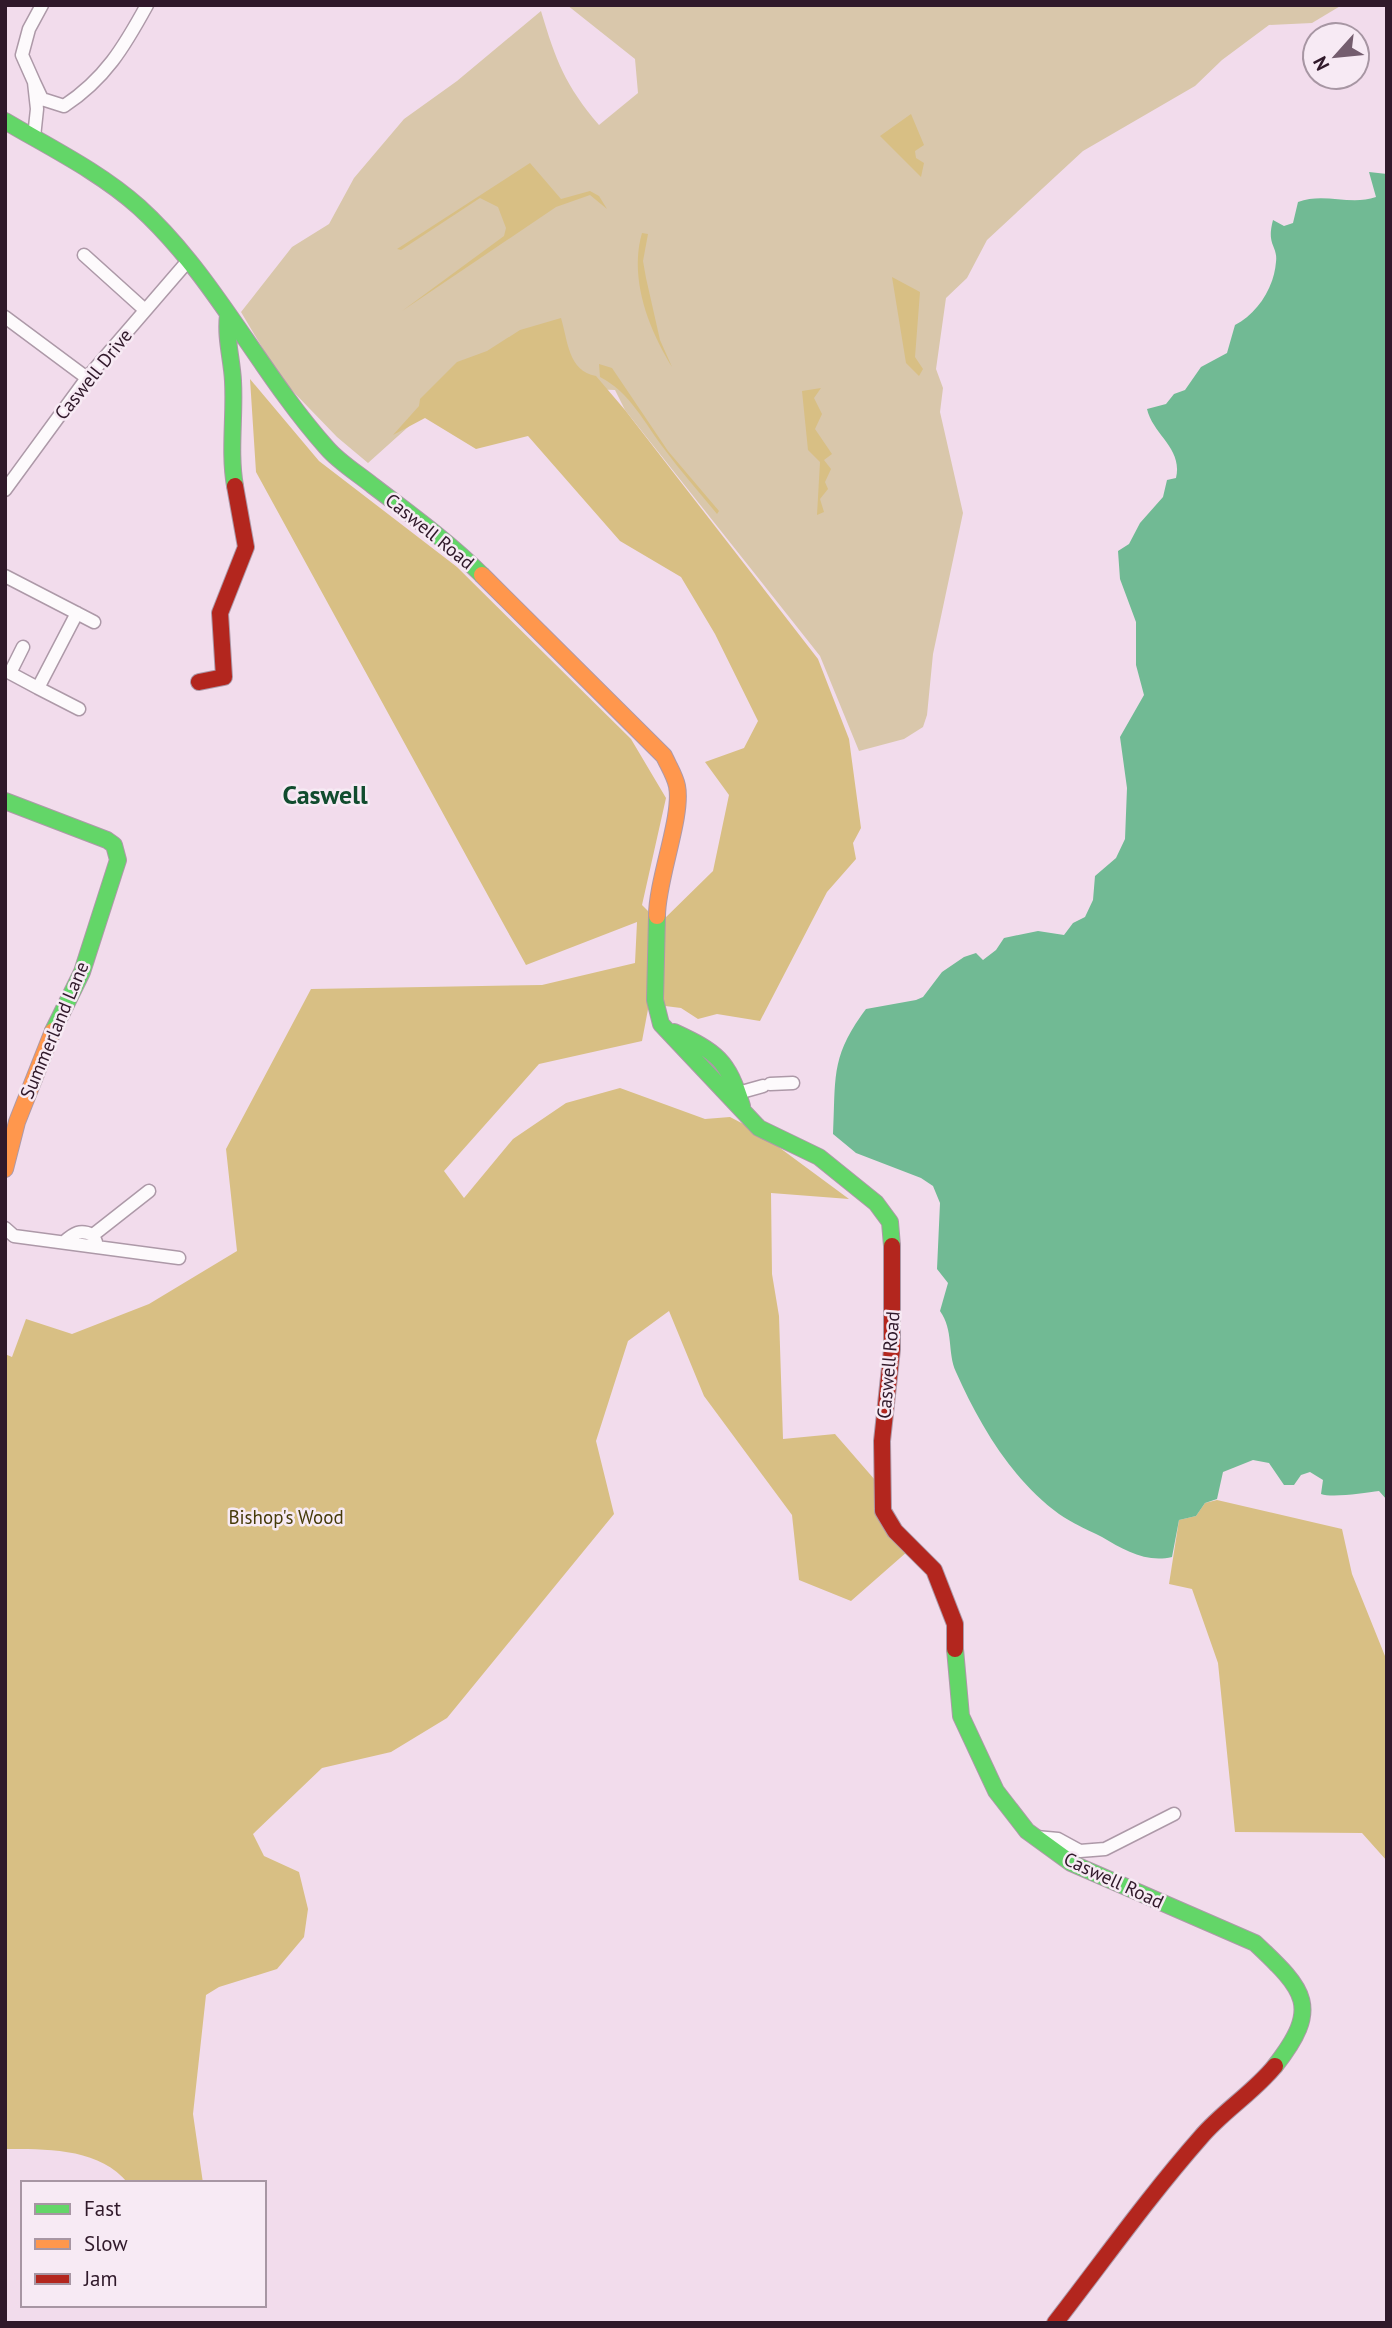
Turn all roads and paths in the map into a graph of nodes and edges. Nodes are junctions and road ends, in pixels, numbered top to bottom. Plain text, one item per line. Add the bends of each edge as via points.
1 (42, 5) edge
2 (147, 5) edge
3 (34, 82) junction
4 (5, 121) edge
5 (34, 137) junction
6 (84, 255) dead end
7 (187, 262) junction
8 (145, 310) junction
9 (228, 315) junction
10 (5, 317) edge
11 (87, 378) junction
12 (5, 489) edge
13 (5, 576) edge
14 (77, 613) junction
15 (94, 622) dead end
16 (23, 647) dead end
17 (7, 677) edge
18 (199, 682) dead end
19 (38, 688) junction
20 (79, 709) dead end
21 (5, 801) edge
22 (661, 1024) junction
23 (793, 1083) dead end
24 (738, 1093) junction
25 (744, 1113) junction
26 (5, 1169) edge
27 (149, 1191) dead end
28 (5, 1228) edge
29 (93, 1235) junction
30 (64, 1242) junction
31 (99, 1249) junction
32 (179, 1258) dead end
33 (1174, 1814) dead end
34 (1035, 1837) junction
35 (1055, 2323) edge

1 - 3 street via 22,55
2 - 3 street via 116,61 76,98 64,106 41,99
3 - 5 street
4 - 5 street, Caswell Road
5 - 7 street, Caswell Road via 137,205
6 - 8 street
7 - 8 street, Caswell Drive
7 - 9 street, Caswell Road
8 - 11 street, Caswell Drive
9 - 18 street via 232,470 246,547 220,613 224,677
9 - 22 street, Caswell Road via 277,388 329,450 462,555 664,756 677,786 677,805 657,895 655,1000
10 - 11 street
11 - 12 street, Caswell Drive
13 - 14 street
14 - 15 street
14 - 19 street
16 - 17 street
17 - 19 street
19 - 20 street
21 - 26 street, Summerland Lane via 107,840 114,845 118,860 82,972 40,1057 16,1122
22 - 24 street via 720,1054 729,1065
22 - 25 street, Caswell Road
23 - 24 street
24 - 25 street
25 - 34 street, Caswell Road via 764,1132 819,1157 876,1203 890,1222 894,1272 892,1350 882,1441 883,1511 894,1531 922,1556 940,1583 954,1624 954,1672 961,1716 996,1791
27 - 29 street
28 - 30 street via 14,1236
29 - 30 street via 74,1233
29 - 31 street
30 - 31 street
31 - 32 street
33 - 34 street via 1105,1849 1080,1851 1058,1839
34 - 35 street, Caswell Road via 1071,1863 1255,1943 1278,1965 1302,2000 1304,2018 1296,2039 1263,2081 1204,2133

